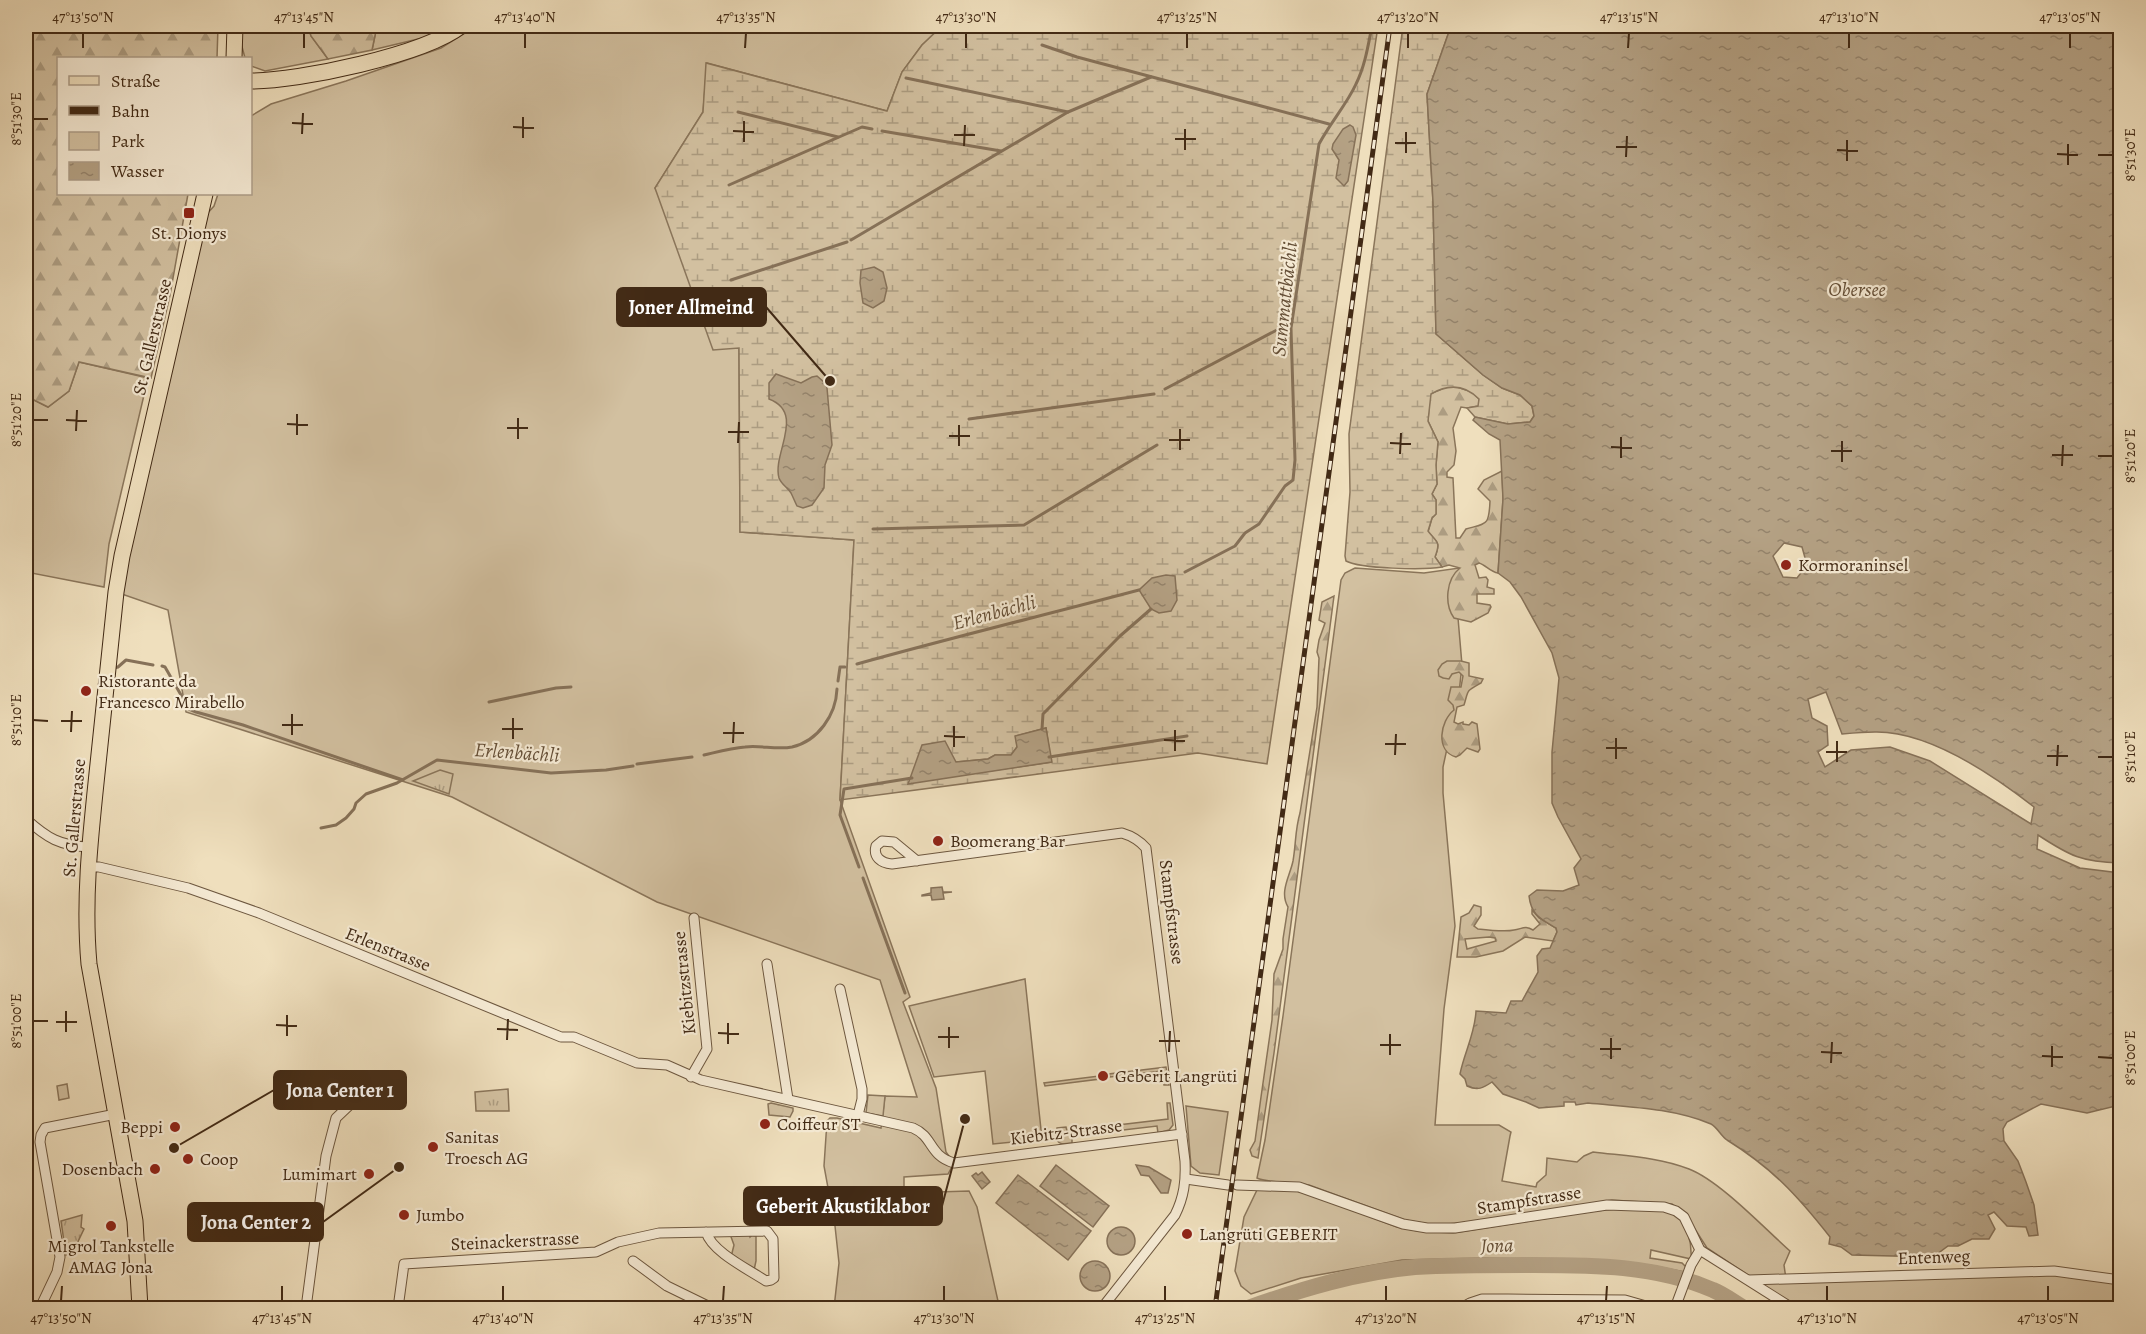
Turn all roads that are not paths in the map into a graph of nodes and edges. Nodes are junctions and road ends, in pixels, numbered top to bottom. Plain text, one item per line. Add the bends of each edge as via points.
1 (235, 26) edge
2 (461, 26) edge
3 (234, 57) edge
4 (252, 81) edge
5 (205, 195) edge
6 (26, 819) edge
7 (90, 847) junction
8 (917, 861) dead end
9 (88, 867) junction
10 (694, 918) dead end
11 (767, 964) dead end
12 (840, 988) dead end
13 (691, 1077) junction
14 (356, 1099) dead end
15 (788, 1100) junction
16 (116, 1114) junction
17 (858, 1115) junction
18 (1182, 1134) junction
19 (1185, 1179) junction
20 (706, 1232) junction
21 (1700, 1250) junction
22 (633, 1261) dead end
23 (1749, 1280) junction
24 (2121, 1280) edge
25 (40, 1308) edge
26 (140, 1308) edge
27 (306, 1308) edge
28 (398, 1308) edge
29 (712, 1308) edge
30 (1102, 1308) edge
31 (1461, 1308) edge
32 (1653, 1308) edge
33 (1675, 1308) edge
34 (1792, 1308) edge

1 - 3 main road
2 - 4 main road via 433,42 371,60 329,71
5 - 7 main road, St. Gallerstrasse via 122,554
6 - 7 street via 53,840
7 - 9 main road, St. Gallerstrasse
8 - 18 street, Stampfstrasse via 1106,834 1122,833 1140,841 1148,854
9 - 13 street, Erlenstrasse via 206,894 561,1037 574,1037 637,1063 672,1068
9 - 16 main road, St. Gallerstrasse via 89,964
10 - 13 street, Kiebitzstrasse via 707,1049
11 - 15 street
12 - 17 street via 862,1089
13 - 15 street
14 - 27 street via 336,1118 326,1156
15 - 17 street
16 - 25 street via 42,1131 40,1142 60,1257
16 - 26 main road, St. Gallerstrasse via 135,1221
17 - 18 street, Kiebitz-Strasse via 916,1129 937,1155 954,1163
18 - 19 street, Stampfstrasse
19 - 21 street, Stampfstrasse via 1299,1187 1403,1224 1427,1228 1455,1228 1607,1205 1664,1207 1684,1217
19 - 30 street, Stampfstrasse via 1174,1215
20 - 20 street, Steinackerstrasse via 767,1231 772,1239 774,1278 766,1281 719,1250
20 - 28 street, Steinackerstrasse via 659,1233 618,1242 596,1252 405,1264
21 - 23 street
21 - 33 street
22 - 29 street via 667,1286
23 - 24 street, Entenweg via 2054,1271
23 - 34 street
31 - 32 street via 1476,1300 1498,1299 1625,1300

